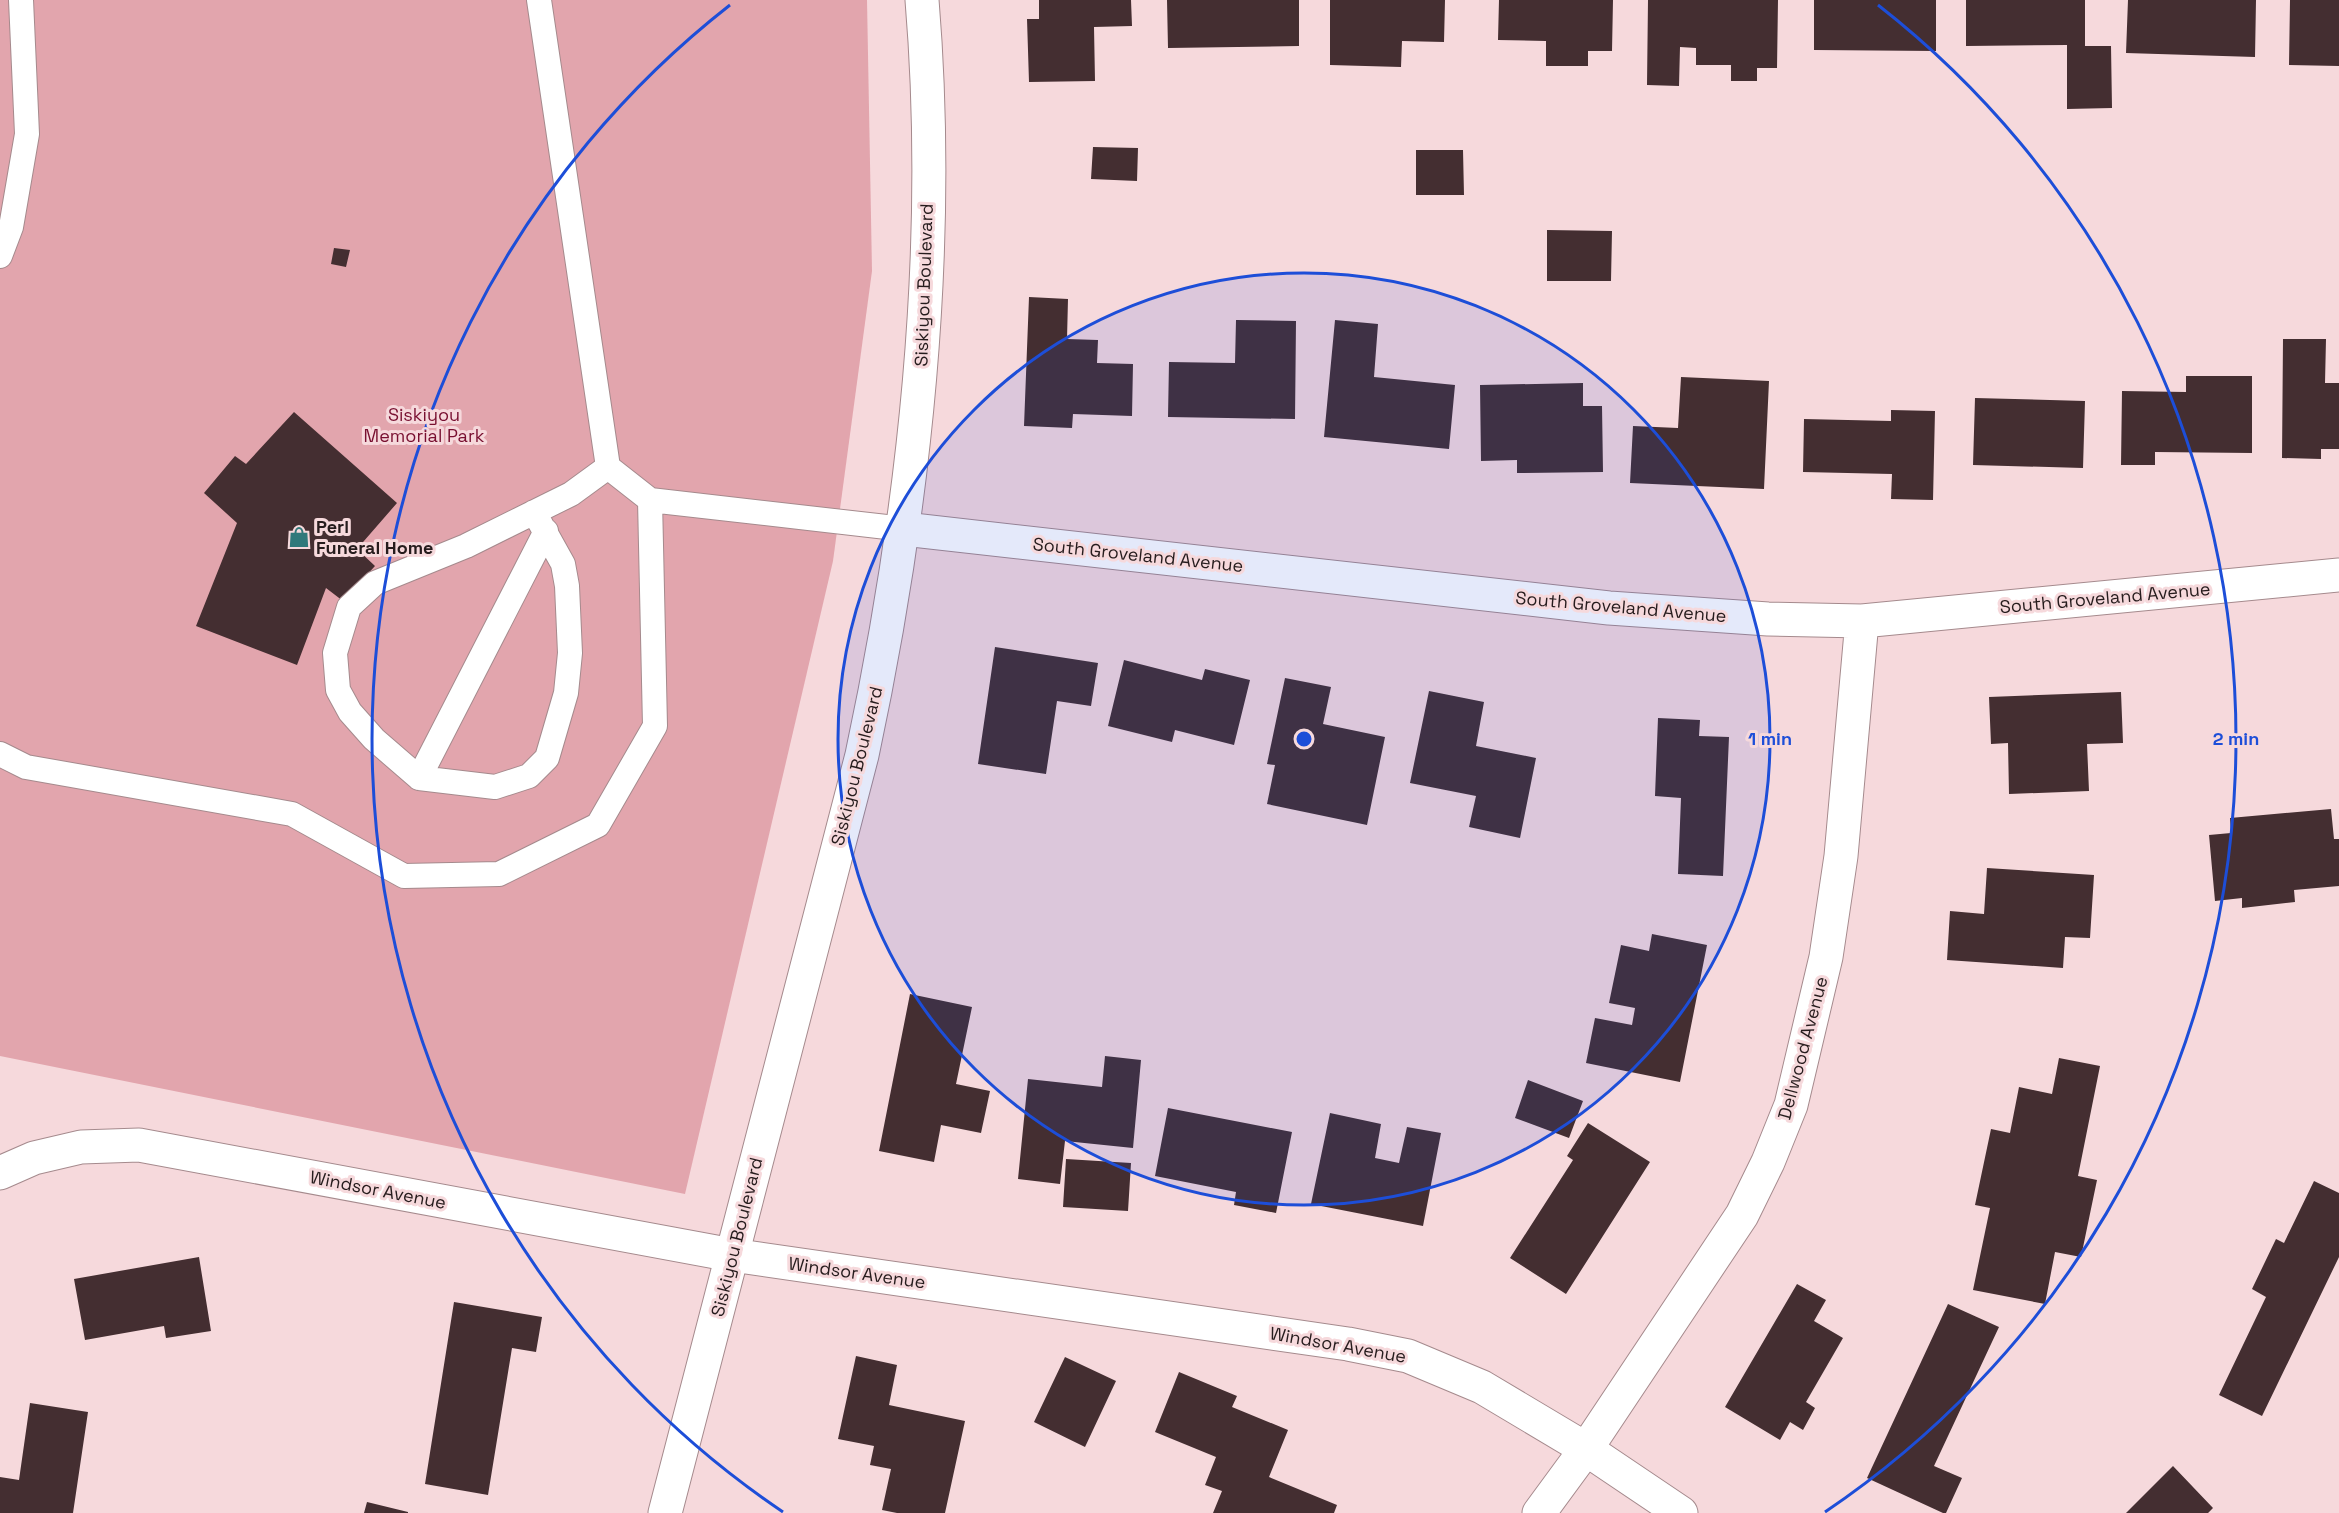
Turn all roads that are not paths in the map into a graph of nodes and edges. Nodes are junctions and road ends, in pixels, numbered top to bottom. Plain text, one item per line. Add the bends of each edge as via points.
1 (21, 0) edge
2 (538, 0) edge
3 (922, 0) edge
4 (0, 256) edge
5 (608, 467) junction
6 (650, 500) junction
7 (540, 522) junction
8 (904, 529) junction
9 (2339, 575) edge
10 (1862, 621) junction
11 (0, 754) edge
12 (419, 778) junction
13 (0, 1173) edge
14 (732, 1255) junction
15 (1586, 1449) junction
16 (665, 1513) edge
17 (1539, 1513) edge
18 (1681, 1513) edge

1 - 4 lane via 27,134 11,227
2 - 5 lane
3 - 8 street, Siskiyou Boulevard via 928,102 928,239 924,337
5 - 6 lane
5 - 7 lane
6 - 8 lane
6 - 11 lane via 655,726 598,825 499,874 404,876 292,814 26,767
7 - 12 lane
7 - 12 lane via 563,564 570,653 566,693 547,758 529,776 495,787
7 - 12 lane via 466,546 375,584 349,608 335,653 338,690 350,712 374,739
8 - 10 street, South Groveland Avenue via 1609,608
8 - 14 street, Siskiyou Boulevard via 862,755
9 - 10 street, South Groveland Avenue
10 - 15 street, Dellwood Avenue via 1841,856 1826,957 1791,1105 1742,1215
13 - 14 street, Windsor Avenue via 34,1158 81,1147 139,1145
14 - 15 street, Windsor Avenue via 1348,1344 1408,1356 1482,1387
14 - 16 street, Siskiyou Boulevard
15 - 17 street, Dellwood Avenue
15 - 18 street, Windsor Avenue

